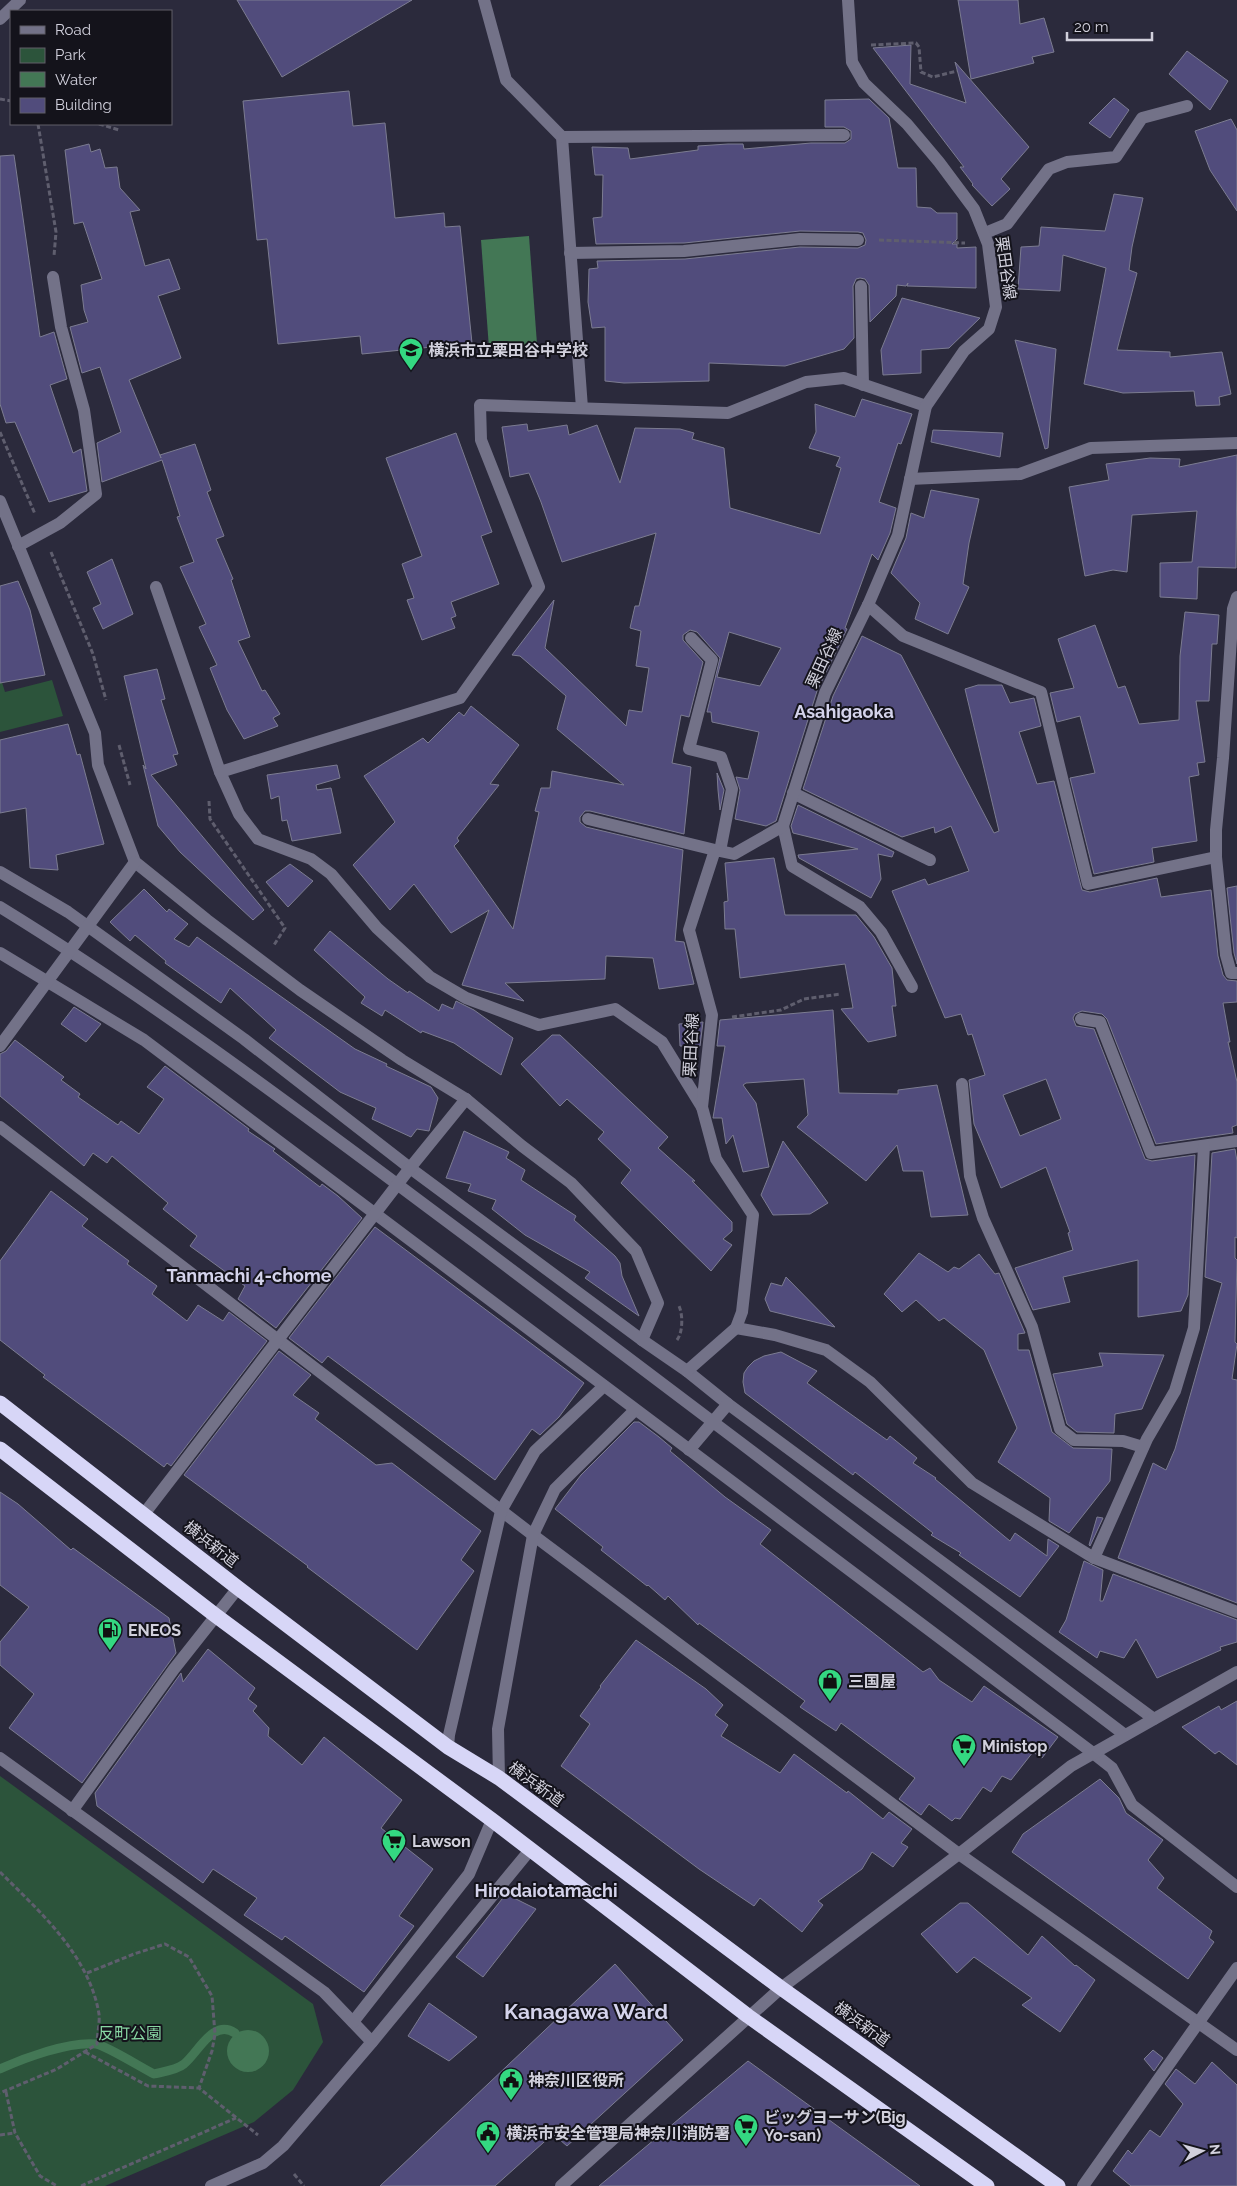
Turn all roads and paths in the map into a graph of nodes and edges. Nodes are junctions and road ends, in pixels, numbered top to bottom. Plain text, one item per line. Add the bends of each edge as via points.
1 (20, 0) edge
2 (484, 0) edge
3 (848, 0) edge
4 (0, 19) edge
5 (863, 45) dead end
6 (957, 71) dead end
7 (1188, 106) dead end
8 (38, 125) edge
9 (103, 125) edge
10 (119, 130) dead end
11 (844, 135) dead end
12 (562, 137) junction
13 (986, 238) junction
14 (858, 240) joint
15 (570, 254) junction
16 (53, 277) joint
17 (860, 286) dead end
18 (863, 385) junction
19 (926, 406) junction
20 (582, 408) junction
21 (0, 432) edge
22 (1237, 443) edge
23 (910, 479) junction
24 (0, 501) edge
25 (43, 532) junction
26 (18, 546) junction
27 (156, 587) dead end
28 (1237, 597) edge
29 (868, 605) junction
30 (691, 638) dead end
31 (106, 701) dead end
32 (117, 738) dead end
33 (220, 772) junction
34 (132, 793) dead end
35 (793, 793) junction
36 (588, 819) dead end
37 (783, 826) junction
38 (718, 851) junction
39 (1216, 857) junction
40 (930, 860) dead end
41 (135, 862) junction
42 (0, 872) edge
43 (0, 907) edge
44 (88, 926) junction
45 (70, 950) junction
46 (0, 953) edge
47 (263, 960) junction
48 (1237, 973) edge
49 (48, 980) junction
50 (912, 987) dead end
51 (841, 994) dead end
52 (724, 1019) dead end
53 (1081, 1019) dead end
54 (0, 1046) edge
55 (962, 1084) dead end
56 (466, 1099) junction
57 (702, 1107) junction
58 (0, 1127) edge
59 (1237, 1141) edge
60 (1204, 1146) junction
61 (410, 1168) junction
62 (397, 1184) junction
63 (374, 1214) junction
64 (678, 1304) dead end
65 (736, 1328) junction
66 (278, 1339) junction
67 (642, 1340) junction
68 (665, 1356) junction
69 (687, 1371) junction
70 (604, 1386) junction
71 (0, 1403) edge
72 (728, 1404) junction
73 (635, 1410) junction
74 (713, 1422) junction
75 (1143, 1447) junction
76 (0, 1449) edge
77 (689, 1450) junction
78 (501, 1511) junction
79 (144, 1514) junction
80 (533, 1535) junction
81 (1094, 1558) junction
82 (238, 1588) junction
83 (1237, 1612) edge
84 (215, 1615) junction
85 (1237, 1672) edge
86 (1154, 1719) junction
87 (1125, 1735) junction
88 (448, 1747) junction
89 (1093, 1753) junction
90 (0, 1758) edge
91 (500, 1778) junction
92 (72, 1811) junction
93 (492, 1820) junction
94 (530, 1850) junction
95 (960, 1854) junction
96 (0, 1872) edge
97 (1237, 1886) edge
98 (1237, 1968) edge
99 (87, 1974) junction
100 (781, 1988) junction
101 (748, 2016) junction
102 (353, 2022) junction
103 (1199, 2022) junction
104 (372, 2042) junction
105 (1237, 2050) edge
106 (84, 2052) junction
107 (199, 2088) junction
108 (6, 2092) junction
109 (0, 2093) edge
110 (236, 2118) junction
111 (15, 2133) junction
112 (0, 2135) edge
113 (258, 2135) dead end
114 (294, 2174) dead end
115 (565, 2185) edge
116 (58, 2186) edge
117 (81, 2186) edge
118 (211, 2186) edge
119 (304, 2186) edge
120 (987, 2186) edge
121 (1058, 2186) edge
122 (1082, 2186) edge

1 - 4 street
2 - 12 street via 506,80
3 - 13 street, 栗田谷線 via 852,62 864,83 907,124 939,162 974,209
5 - 6 path via 916,43 921,72 933,77
7 - 13 street via 1142,118 1116,157 1067,162 1049,169 1006,224
8 - 16 path via 56,232
9 - 10 path
11 - 12 street
12 - 15 street
13 - 14 path
13 - 19 street, 栗田谷線 via 996,307 989,329 964,351
14 - 15 street via 800,239 684,251
15 - 20 street
16 - 25 street via 61,327 84,410 96,494 60,523
17 - 18 street
18 - 19 street
18 - 20 street via 844,378 806,382 728,413
19 - 23 street, 栗田谷線
20 - 33 street via 480,405 481,440 539,587 460,698
21 - 25 path
22 - 23 street via 1091,448 1020,474
23 - 29 street, 栗田谷線 via 898,535
24 - 26 street
25 - 26 street
25 - 31 path via 93,654
26 - 41 street via 94,733 98,765
27 - 33 street
28 - 39 street via 1233,609
29 - 35 street, 栗田谷線 via 825,693
29 - 39 street via 902,636 1040,692 1088,884
30 - 38 street, 栗田谷線 via 712,660 689,749 721,757 732,789
32 - 34 path
33 - 47 path via 208,784 210,819 285,928
33 - 57 street via 238,814 258,839 312,859 331,874 376,928 430,977 466,998 539,1025 615,1009 662,1042
35 - 37 street, 栗田谷線
35 - 40 street
36 - 38 street
37 - 38 street via 734,854
37 - 50 street via 792,866 860,907 881,932
38 - 57 street, 栗田谷線 via 689,930 712,1015
39 - 48 street via 1226,955 1231,973
41 - 44 street
41 - 47 street
42 - 44 street
43 - 45 street
44 - 45 street
44 - 61 street via 244,1039
45 - 49 street
45 - 62 street via 209,1046
46 - 49 street
47 - 56 street via 378,1044
49 - 54 street
49 - 63 street via 144,1040
51 - 52 path via 804,999 781,1010
53 - 60 street via 1100,1022 1151,1153
55 - 75 street via 970,1176 983,1218 1032,1326 1060,1429 1074,1440 1123,1441
56 - 61 street
56 - 67 street via 571,1183 636,1252 658,1303
57 - 65 street, 栗田谷線 via 716,1159 754,1215 742,1312
58 - 66 street
59 - 60 street
60 - 75 street via 1194,1328 1175,1390
61 - 62 street
61 - 67 street
62 - 63 street
62 - 74 street
63 - 66 street
63 - 70 street
64 - 68 path via 682,1312 680,1336
65 - 69 street
65 - 81 street via 826,1350 870,1382 972,1483
66 - 78 street
66 - 79 street
67 - 68 street
68 - 69 street
69 - 72 street
70 - 73 street
70 - 78 street via 535,1451
71 - 79 highway, 横浜新道
72 - 74 street
72 - 86 street
73 - 77 street
73 - 80 street via 555,1489
74 - 77 street
74 - 87 street
75 - 81 street
76 - 84 highway
77 - 89 street
78 - 80 street
78 - 88 street
79 - 82 highway, 横浜新道
80 - 91 street via 498,1729
80 - 95 street
81 - 83 street
82 - 84 street
82 - 88 highway, 横浜新道
84 - 92 street
84 - 93 highway
85 - 86 street
86 - 87 street
87 - 89 street
88 - 91 highway, 横浜新道
89 - 95 street via 1071,1766
89 - 97 street via 1112,1768 1132,1805
90 - 92 street
91 - 100 highway, 横浜新道
92 - 102 street via 324,1992
93 - 94 highway
93 - 102 street via 469,1874
94 - 101 highway
94 - 104 street
95 - 100 street
95 - 103 street
96 - 99 path via 49,1920
98 - 103 street
99 - 106 path via 99,2015 97,2044
99 - 107 path via 165,1944 189,1956 212,1996 215,2034
100 - 101 street
100 - 121 highway, 横浜新道
101 - 115 street
101 - 120 highway
102 - 104 street
103 - 105 street
103 - 122 street
104 - 118 street via 283,2146 263,2163
106 - 107 path via 148,2086
106 - 108 path via 57,2069
107 - 110 path
108 - 109 path
108 - 111 path
110 - 113 path
110 - 117 path
111 - 112 path
111 - 116 path via 40,2176
114 - 119 path

